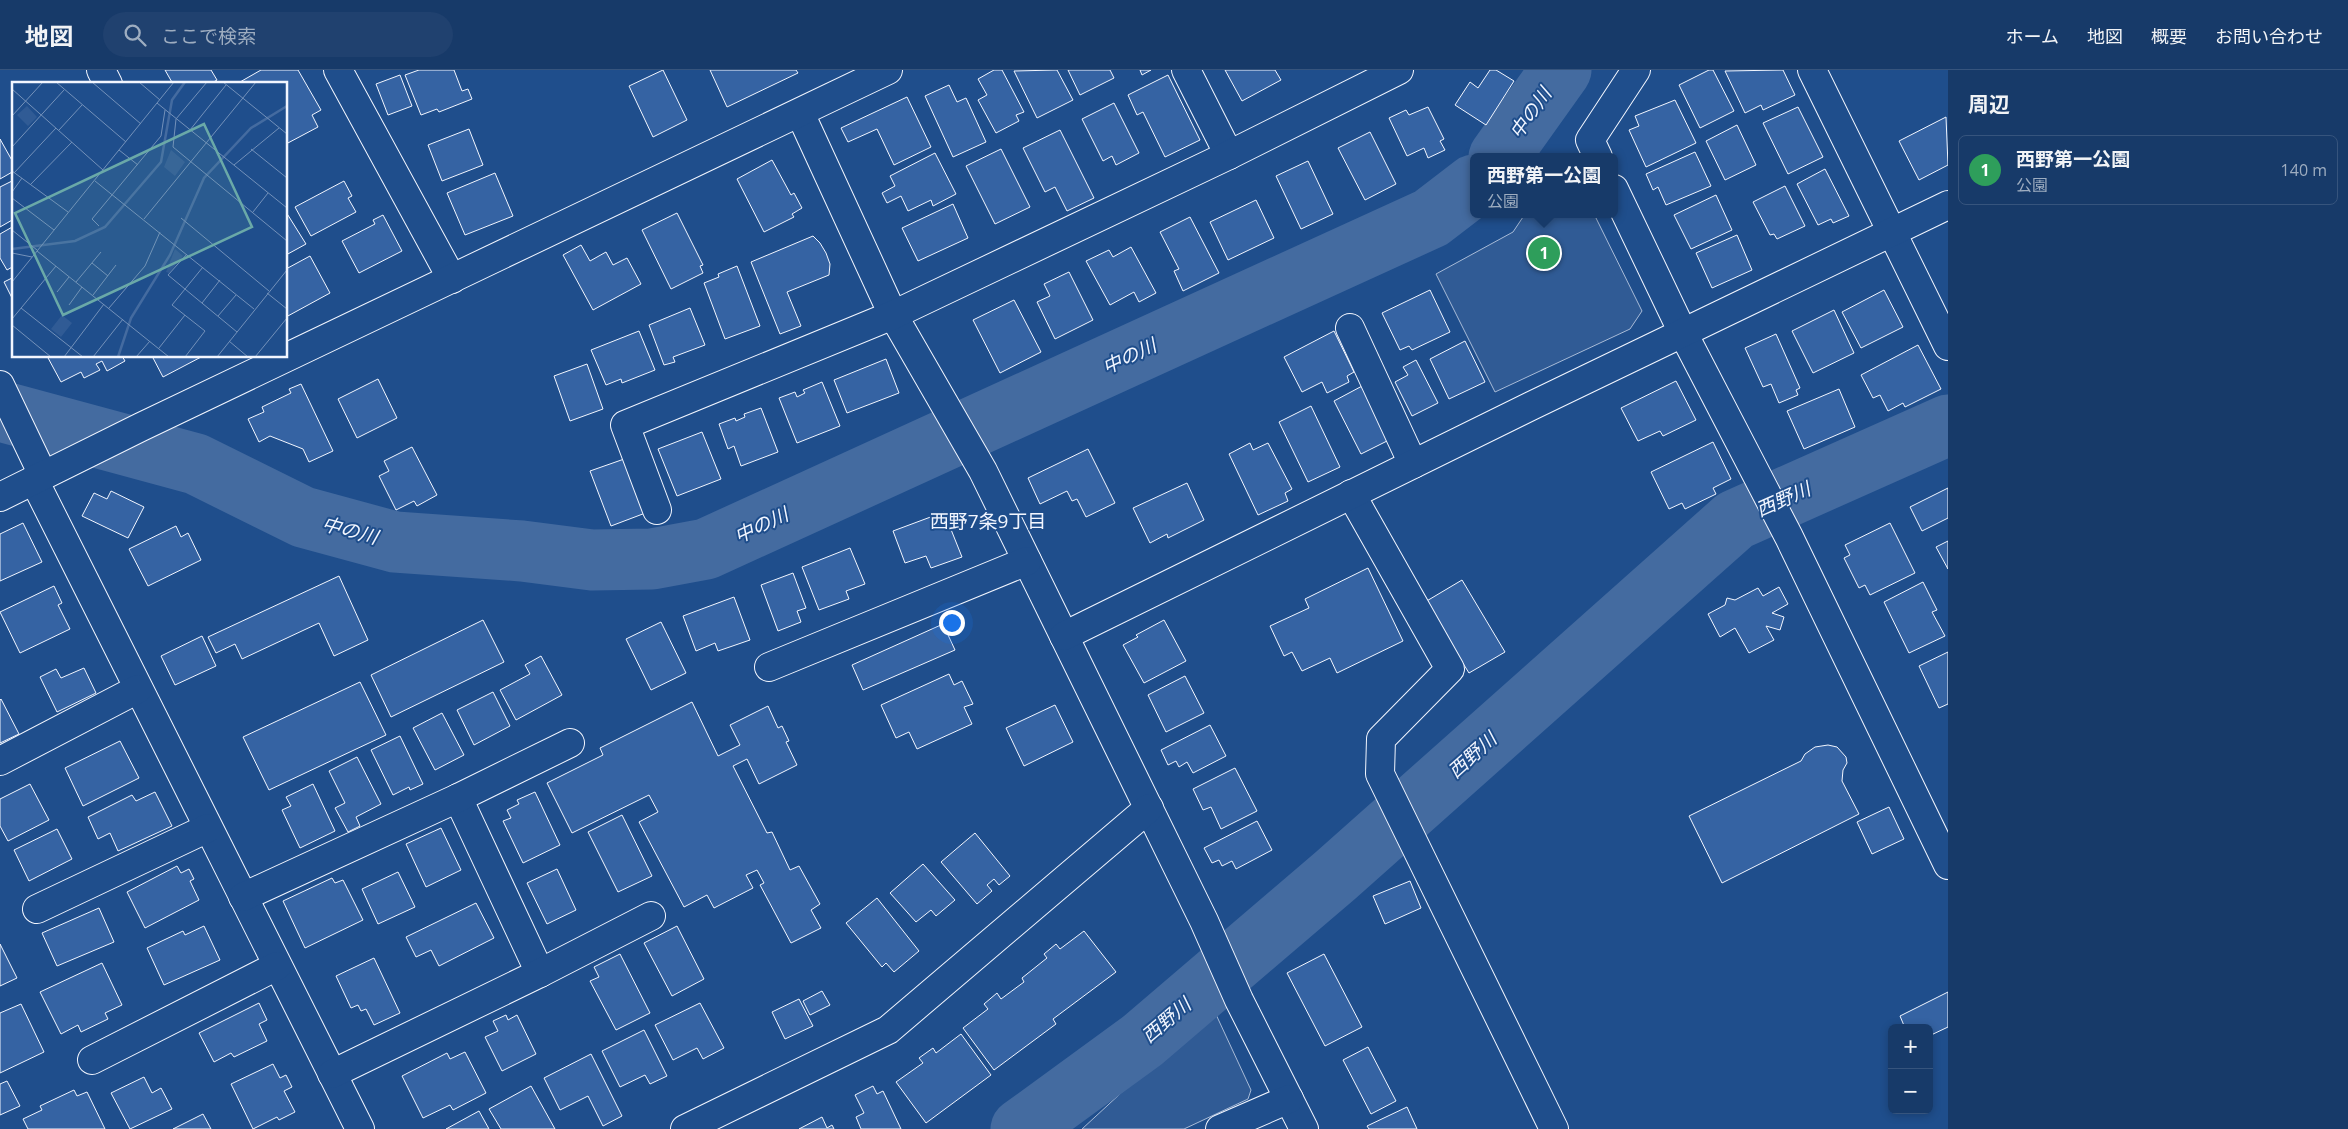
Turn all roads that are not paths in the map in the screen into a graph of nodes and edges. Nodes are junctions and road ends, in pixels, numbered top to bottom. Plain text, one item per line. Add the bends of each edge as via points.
1 (101, 70) edge
2 (888, 70) edge
3 (1186, 70) edge
4 (1399, 70) edge
5 (1636, 70) edge
6 (1812, 70) edge
7 (342, 71) edge
8 (107, 82) edge
9 (800, 113) junction
10 (1596, 153) edge
11 (1229, 155) junction
12 (1618, 198) edge
13 (1948, 205) edge
14 (1891, 232) junction
15 (452, 279) junction
16 (893, 315) junction
17 (1350, 328) dead end
18 (1683, 332) junction
19 (1948, 346) edge
20 (288, 350) edge
21 (269, 358) edge
22 (257, 363) edge
23 (0, 385) edge
24 (1413, 464) junction
25 (38, 477) junction
26 (1352, 494) junction
27 (0, 497) edge
28 (657, 510) dead end
29 (1028, 561) junction
30 (1064, 636) junction
31 (769, 667) dead end
32 (138, 689) junction
33 (570, 743) dead end
34 (0, 761) edge
35 (458, 798) junction
36 (1149, 808) junction
37 (208, 828) junction
38 (1948, 865) edge
39 (243, 896) junction
40 (38, 909) dead end
41 (651, 916) dead end
42 (277, 966) junction
43 (540, 973) junction
44 (92, 1060) dead end
45 (332, 1074) junction
46 (1289, 1099) junction
47 (360, 1129) edge
48 (685, 1129) edge
49 (1220, 1129) edge
50 (1304, 1129) edge
51 (1554, 1129) edge

1 - 8 street
2 - 9 street
3 - 11 street
4 - 11 street
5 - 10 street via 1590,140
6 - 14 street
7 - 15 street
9 - 15 street
9 - 16 street
11 - 16 street
12 - 18 street
13 - 14 street
14 - 18 street
14 - 19 street
15 - 20 street
16 - 28 street via 625,425
16 - 29 street via 983,471
17 - 24 street
18 - 24 street
18 - 38 street via 1789,537
21 - 22 street
22 - 25 street via 141,427
23 - 25 street
24 - 26 street
25 - 27 street
25 - 32 street
26 - 30 street
26 - 51 street via 1450,669 1381,739 1380,774
29 - 30 street
29 - 31 street
30 - 36 street
32 - 34 street
32 - 37 street
33 - 35 street
35 - 39 street
35 - 43 street
36 - 46 street
36 - 48 street via 888,1030
37 - 39 street
37 - 40 street
39 - 42 street
41 - 43 street
42 - 44 street
42 - 45 street
43 - 45 street
45 - 47 street
46 - 49 street
46 - 50 street

